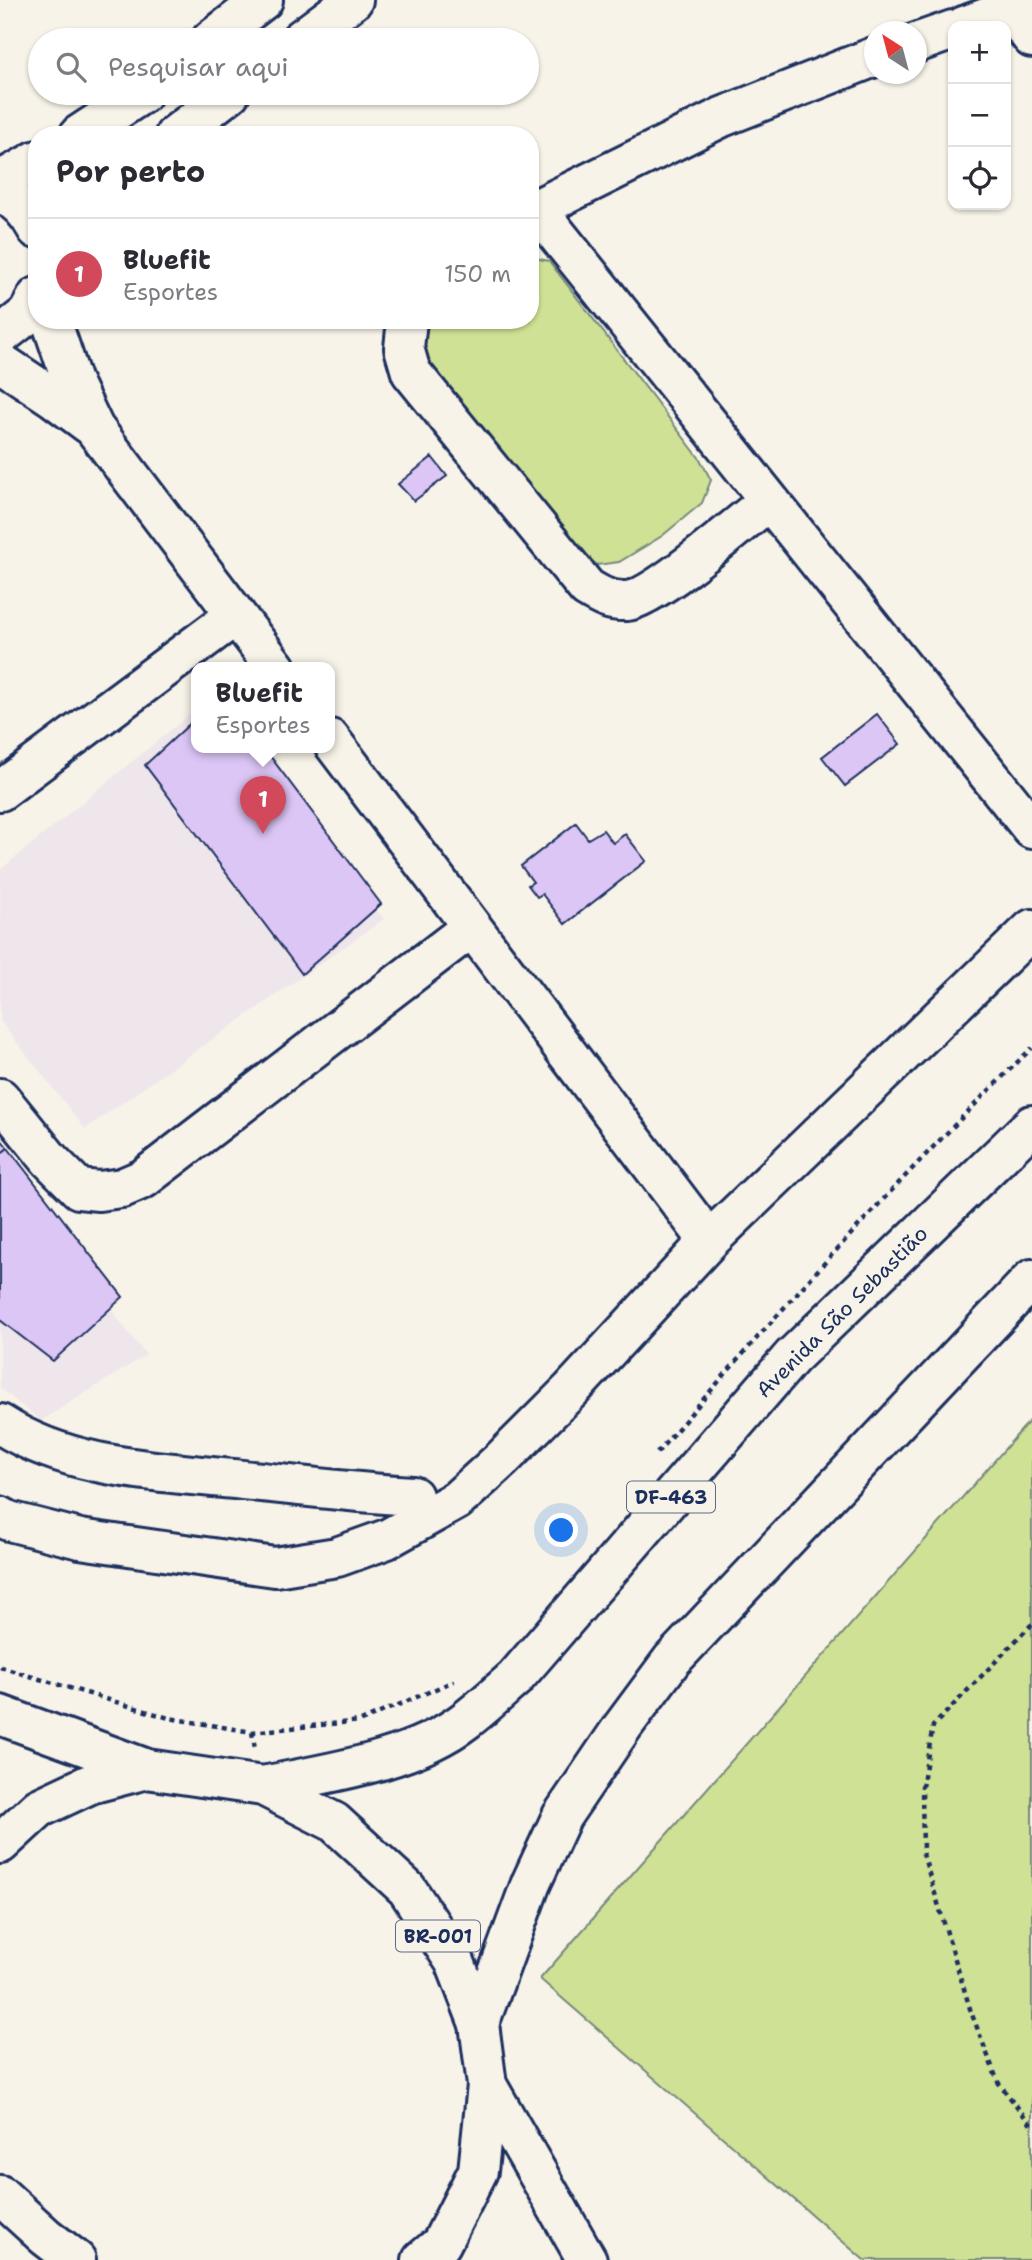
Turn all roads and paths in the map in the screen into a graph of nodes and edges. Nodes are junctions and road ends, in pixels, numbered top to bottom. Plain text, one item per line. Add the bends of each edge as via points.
1 (263, 0) edge
2 (353, 0) edge
3 (1020, 12) edge
4 (984, 21) edge
5 (227, 28) edge
6 (316, 28) edge
7 (948, 32) edge
8 (927, 39) edge
9 (864, 61) edge
10 (125, 105) edge
11 (214, 105) edge
12 (93, 126) edge
13 (186, 126) edge
14 (28, 165) edge
15 (0, 181) edge
16 (0, 192) edge
17 (539, 206) edge
18 (28, 214) edge
19 (539, 216) edge
20 (28, 314) edge
21 (54, 329) edge
22 (406, 329) edge
23 (0, 336) edge
24 (0, 362) edge
25 (94, 428) junction
26 (768, 501) junction
27 (236, 615) junction
28 (271, 662) edge
29 (335, 746) edge
30 (0, 791) edge
31 (1032, 829) edge
32 (472, 928) junction
33 (1032, 929) edge
34 (1032, 1048) edge
35 (0, 1098) edge
36 (1032, 1125) edge
37 (709, 1241) junction
38 (1032, 1279) edge
39 (0, 1424) edge
40 (654, 1457) dead end
41 (413, 1496) dead end
42 (0, 1516) edge
43 (1032, 1624) edge
44 (0, 1667) edge
45 (455, 1680) dead end
46 (0, 1715) edge
47 (147, 1769) junction
48 (263, 1786) junction
49 (0, 1844) edge
50 (479, 2024) junction
51 (487, 2085) junction
52 (1032, 2126) edge
53 (0, 2196) edge
54 (76, 2260) edge
55 (422, 2260) edge
56 (587, 2260) edge

1 - 5 main road
2 - 6 main road
3 - 4 main road
7 - 8 main road
9 - 17 main road via 722,117
10 - 12 main road
11 - 13 main road
14 - 15 main road
16 - 18 main road
19 - 26 main road
20 - 23 main road
21 - 25 main road
22 - 26 main road via 404,348 411,372 587,588 607,600 629,601 652,592
24 - 25 main road
25 - 27 main road
26 - 31 main road
27 - 28 main road
27 - 30 main road
29 - 32 main road
32 - 35 main road via 143,1178 122,1188 79,1189
32 - 37 main road
33 - 37 main road
34 - 40 path via 769,1322
36 - 48 main road, Avenida São Sebastião / DF-463 via 792,1357 515,1678 465,1722 407,1753
37 - 42 main road via 572,1389 482,1477 457,1500 387,1539 337,1557 275,1567 80,1539
38 - 50 main road via 673,1660 623,1726 562,1816 531,1883
39 - 41 main road via 70,1456 141,1469
43 - 52 path via 933,1726 922,1787 923,1854 971,2011 998,2082
44 - 45 path via 169,1718 252,1732 361,1721
46 - 47 main road, BR-001
47 - 48 main road, BR-001
47 - 49 main road, BR-001 via 90,1784 38,1808
48 - 50 main road, BR-001 via 334,1822 407,1889 454,1962
50 - 51 main road, BR-001
51 - 55 main road, BR-001 via 478,2171 441,2244
51 - 56 main road, BR-001
53 - 54 main road

